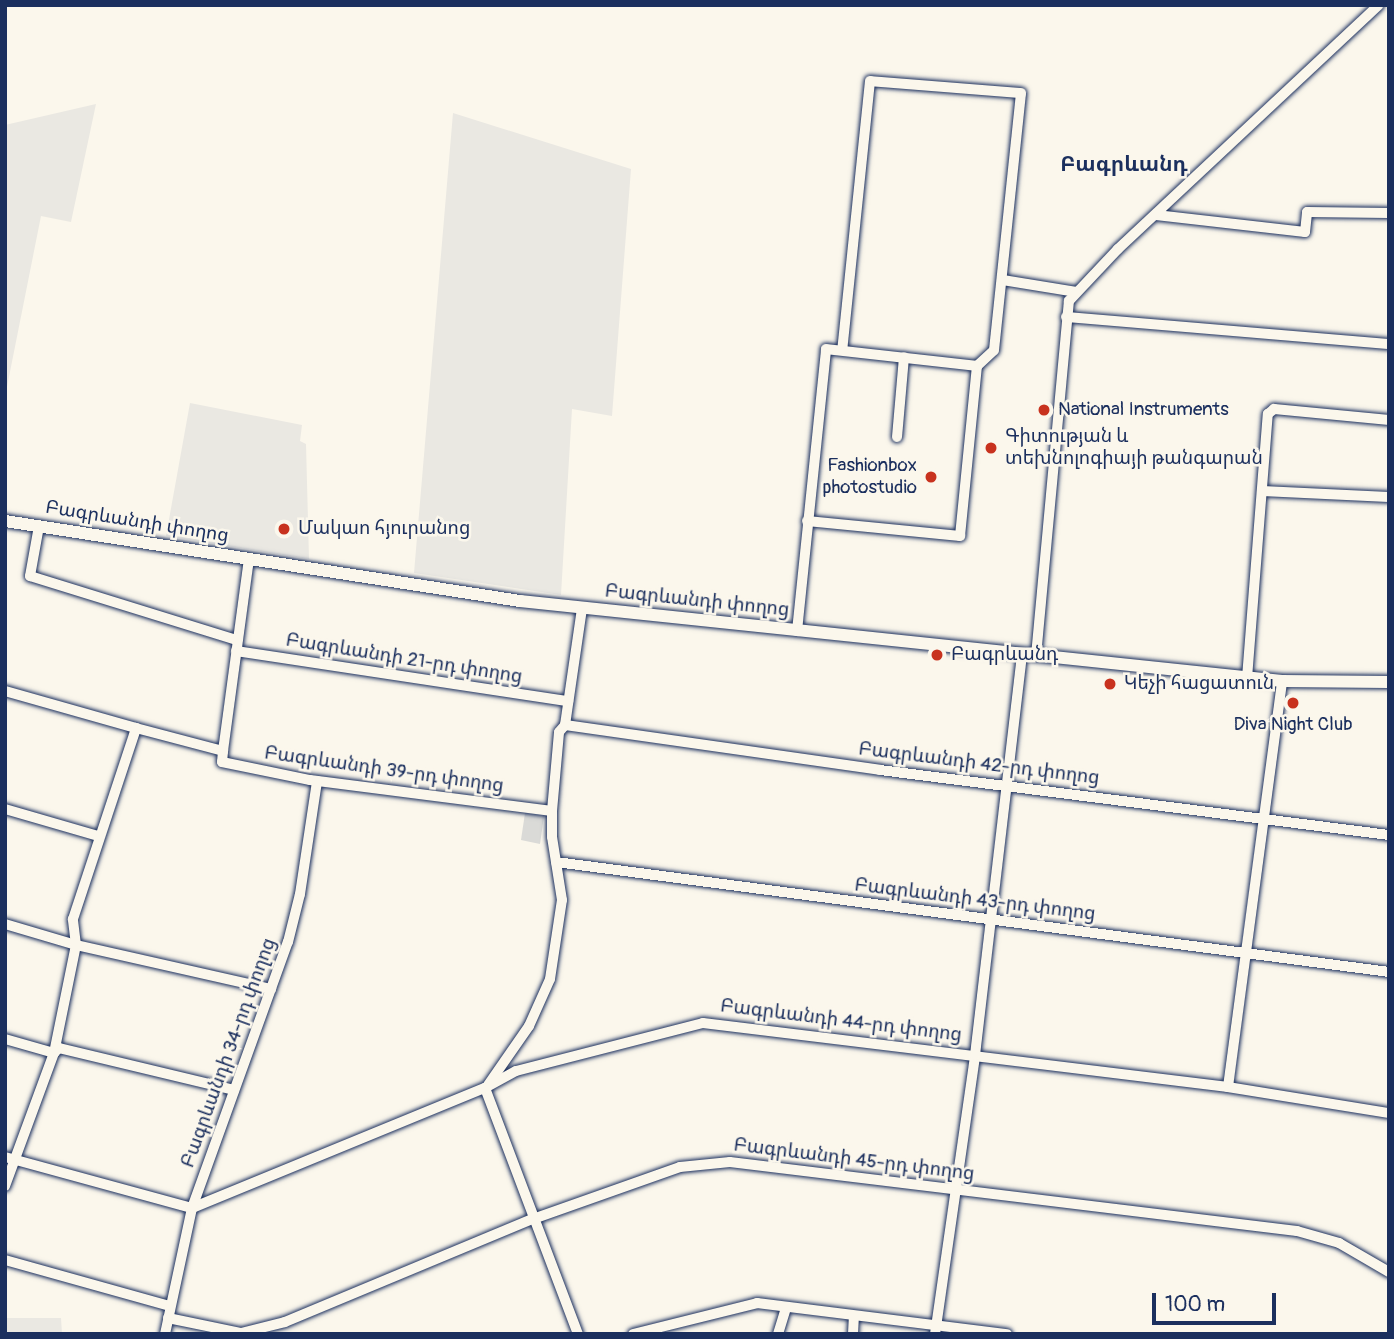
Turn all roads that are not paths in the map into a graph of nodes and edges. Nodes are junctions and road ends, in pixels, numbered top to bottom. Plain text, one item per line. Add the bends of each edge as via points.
1 (1379, 5) edge
2 (1389, 213) edge
3 (1156, 215) junction
4 (1003, 280) junction
5 (1076, 292) junction
6 (1066, 317) junction
7 (1389, 344) edge
8 (842, 350) junction
9 (904, 357) junction
10 (977, 366) junction
11 (1389, 420) edge
12 (897, 437) dead end
13 (1262, 491) junction
14 (1389, 497) edge
15 (5, 521) edge
16 (807, 521) junction
17 (39, 526) junction
18 (249, 559) junction
19 (582, 608) junction
20 (797, 631) junction
21 (237, 645) junction
22 (1022, 654) junction
23 (1036, 656) junction
24 (1247, 678) junction
25 (1282, 681) junction
26 (1389, 682) edge
27 (5, 691) edge
28 (568, 701) junction
29 (565, 725) junction
30 (136, 728) junction
31 (222, 751) junction
32 (317, 781) junction
33 (1007, 786) junction
34 (5, 809) edge
35 (552, 811) junction
36 (1265, 818) junction
37 (1389, 835) edge
38 (98, 836) junction
39 (556, 862) junction
40 (989, 919) junction
41 (5, 924) edge
42 (76, 945) junction
43 (1246, 954) junction
44 (1389, 972) edge
45 (271, 989) junction
46 (5, 1039) edge
47 (54, 1053) junction
48 (975, 1055) junction
49 (1228, 1087) junction
50 (485, 1088) junction
51 (234, 1090) junction
52 (1389, 1113) edge
53 (5, 1157) edge
54 (16, 1160) junction
55 (5, 1186) edge
56 (957, 1190) junction
57 (192, 1208) junction
58 (533, 1219) junction
59 (5, 1260) edge
60 (1389, 1272) edge
61 (170, 1306) junction
62 (786, 1308) junction
63 (854, 1315) junction
64 (168, 1318) junction
65 (935, 1329) edge
66 (164, 1334) edge
67 (579, 1334) edge
68 (633, 1334) edge
69 (778, 1334) edge
70 (853, 1334) edge
71 (1007, 1334) edge

1 - 3 street
2 - 3 street via 1307,212 1305,232
3 - 5 street
4 - 5 street
4 - 8 street via 1021,93 870,81
4 - 10 street via 994,350
5 - 6 street
6 - 7 street
6 - 23 street
8 - 9 street
8 - 16 street via 826,349
9 - 10 street
9 - 12 street
10 - 16 street via 960,536
11 - 13 street via 1274,410 1268,414
13 - 14 street
13 - 24 street
15 - 17 main road, Բագրևանդի փողոց
16 - 20 street
17 - 18 main road, Բագրևանդի փողոց
17 - 21 street, Բագրևանդի 21-րդ փողոց via 30,576
18 - 19 main road, Բագրևանդի փողոց
18 - 21 street
19 - 20 main road, Բագրևանդի փողոց
19 - 28 street
20 - 22 main road, Բագրևանդի փողոց
21 - 28 street, Բագրևանդի 21-րդ փողոց
21 - 31 street
22 - 23 main road, Բագրևանդի փողոց
22 - 33 street
23 - 24 main road, Բագրևանդի փողոց
24 - 25 main road, Բագրևանդի փողոց
25 - 26 main road, Բագրևանդի փողոց
25 - 36 street
27 - 30 street
28 - 29 street
29 - 33 street, Բագրևանդի 42-րդ փողոց
29 - 35 street via 559,732
30 - 31 street
30 - 38 street
31 - 32 street, Բագրևանդի 39-րդ փողոց via 222,762
32 - 35 street, Բագրևանդի 39-րդ փողոց
32 - 45 street, Բագրևանդի 34-րդ փողոց via 300,894
33 - 36 street, Բագրևանդի 42-րդ փողոց
33 - 40 street
34 - 38 street
35 - 39 street
36 - 37 street, Բագրևանդի 42-րդ փողոց
36 - 43 street
38 - 42 street via 73,919
39 - 40 street, Բագրևանդի 43-րդ փողոց
39 - 50 street via 562,900 550,979 529,1026
40 - 43 street, Բագրևանդի 43-րդ փողոց
40 - 48 street
41 - 42 street
42 - 45 street
42 - 47 street
43 - 44 street, Բագրևանդի 43-րդ փողոց
43 - 49 street
45 - 51 street, Բագրևանդի 34-րդ փողոց
46 - 47 street
47 - 51 street via 59,1048
47 - 54 street
48 - 49 street, Բագրևանդի 44-րդ փողոց
48 - 50 street, Բագրևանդի 44-րդ փողոց via 703,1023 516,1071
48 - 56 street
49 - 52 street, Բագրևանդի 44-րդ փողոց
50 - 57 street, Բագրևանդի 44-րդ փողոց
50 - 58 street
51 - 57 street, Բագրևանդի 34-րդ փողոց
53 - 54 street
54 - 55 street
54 - 57 street
56 - 58 street, Բագրևանդի 45-րդ փողոց via 730,1161 680,1167
56 - 60 street, Բագրևանդի 45-րդ փողոց via 1297,1231 1339,1243
56 - 65 street
57 - 61 street, Բագրևանդի 34-րդ փողոց
58 - 64 street, Բագրևանդի 45-րդ փողոց via 285,1322 241,1333
58 - 67 street
59 - 61 street
61 - 64 street, Բագրևանդի 34-րդ փողոց
62 - 63 street
62 - 68 street via 757,1303
62 - 69 street
63 - 65 street
63 - 70 street
64 - 66 street, Բագրևանդի 34-րդ փողոց
65 - 71 street

